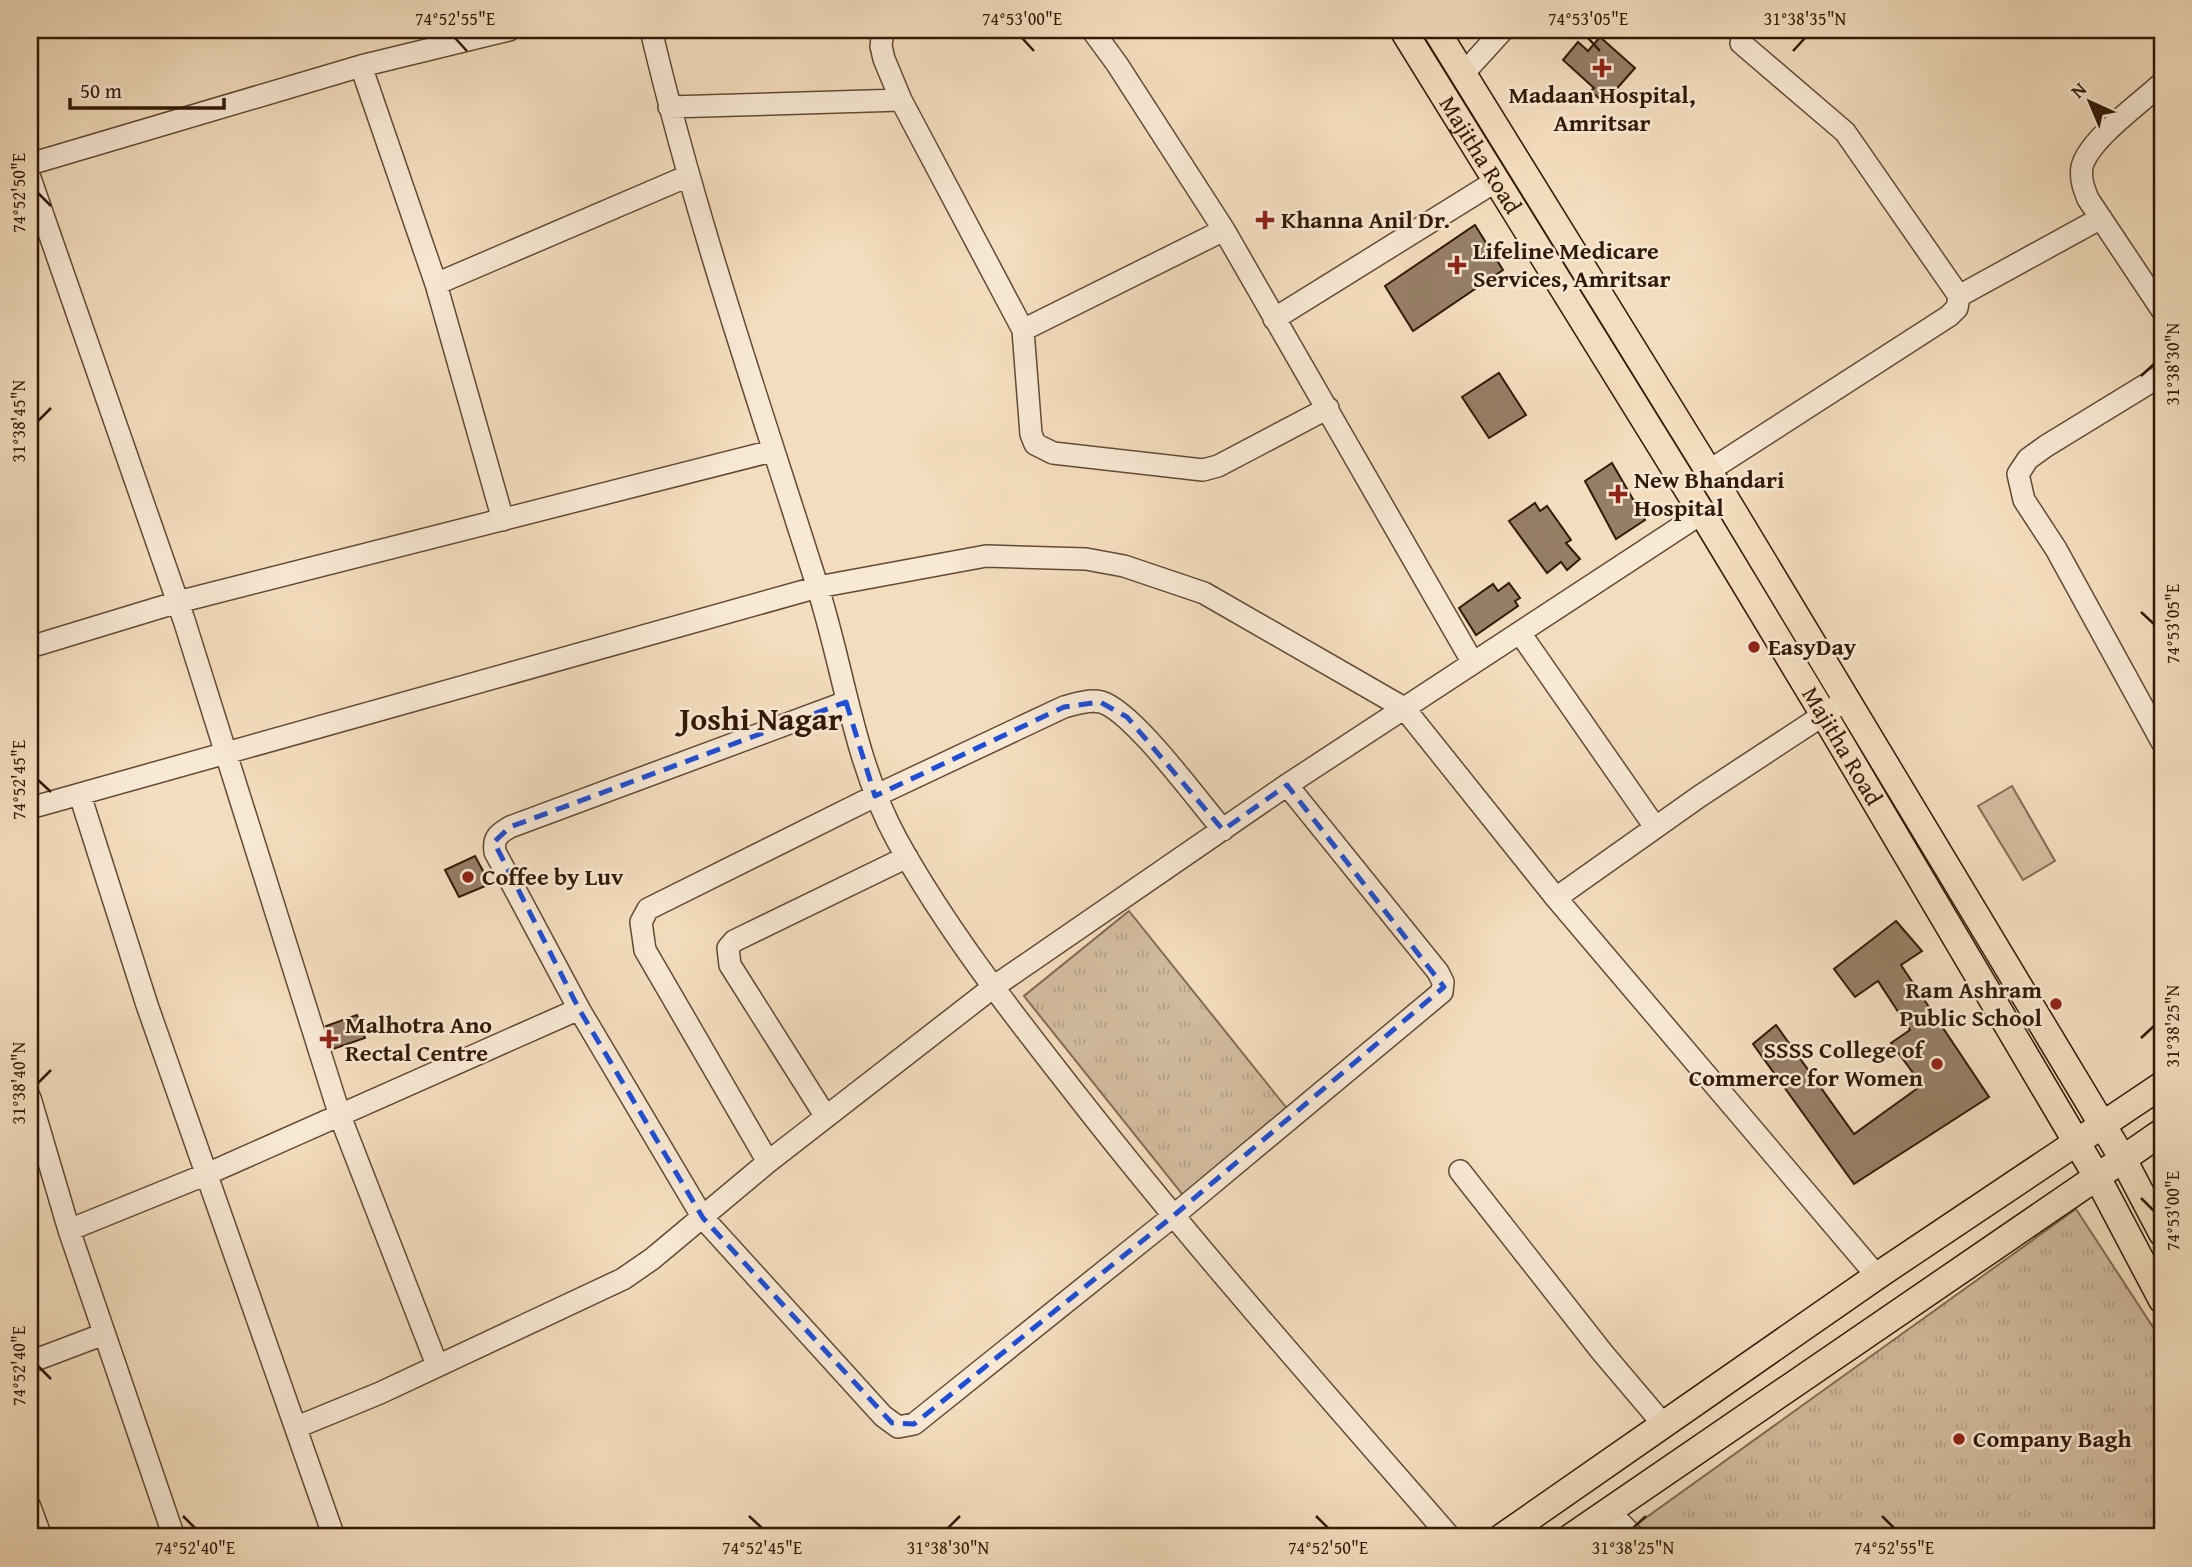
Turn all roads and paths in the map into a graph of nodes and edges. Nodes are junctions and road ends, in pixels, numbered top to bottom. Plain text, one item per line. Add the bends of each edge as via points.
1 (509, 30) edge
2 (652, 30) edge
3 (883, 30) edge
4 (1092, 30) edge
5 (1403, 30) edge
6 (1436, 30) edge
7 (1503, 30) edge
8 (1741, 43) dead end
9 (361, 66) junction
10 (1463, 74) junction
11 (2162, 83) edge
12 (901, 100) junction
13 (669, 107) junction
14 (30, 164) edge
15 (688, 176) junction
16 (30, 178) edge
17 (1496, 181) junction
18 (2101, 218) junction
19 (1224, 230) junction
20 (436, 284) junction
21 (1959, 296) junction
22 (2162, 310) edge
23 (1274, 319) junction
24 (1023, 330) junction
25 (2162, 375) edge
26 (1328, 408) junction
27 (772, 451) junction
28 (1707, 472) junction
29 (1702, 513) junction
30 (503, 520) junction
31 (818, 587) junction
32 (178, 602) junction
33 (1520, 633) junction
34 (30, 647) edge
35 (1473, 663) junction
36 (1848, 700) junction
37 (846, 702) junction
38 (1404, 708) junction
39 (1824, 715) junction
40 (2162, 742) edge
41 (225, 754) junction
42 (1287, 785) junction
43 (80, 795) junction
44 (875, 796) junction
45 (30, 808) edge
46 (1656, 827) junction
47 (1223, 830) junction
48 (907, 857) junction
49 (1556, 898) junction
50 (992, 988) junction
51 (579, 1009) junction
52 (2162, 1085) edge
53 (30, 1098) edge
54 (340, 1116) junction
55 (826, 1117) junction
56 (2103, 1125) junction
57 (2162, 1132) edge
58 (2076, 1143) junction
59 (2123, 1159) junction
60 (768, 1162) junction
61 (1460, 1171) dead end
62 (207, 1174) junction
63 (2096, 1175) junction
64 (1172, 1217) junction
65 (703, 1218) junction
66 (69, 1230) junction
67 (2162, 1233) edge
68 (1877, 1276) junction
69 (2162, 1300) edge
70 (104, 1334) junction
71 (30, 1362) edge
72 (437, 1365) junction
73 (1663, 1424) junction
74 (297, 1427) junction
75 (30, 1507) edge
76 (1608, 1510) junction
77 (41, 1537) edge
78 (174, 1537) edge
79 (334, 1537) edge
80 (1450, 1537) edge
81 (1502, 1537) edge
82 (1571, 1537) edge
83 (1634, 1537) edge

1 - 9 street
2 - 13 street
3 - 12 street via 884,60
4 - 19 street
5 - 17 main road, Majitha Road
6 - 10 main road, Majitha Road
7 - 10 street
8 - 21 street via 1845,132
9 - 14 street
9 - 20 street
10 - 28 main road, Majitha Road
11 - 18 street via 2089,150 2082,182
12 - 13 street
12 - 24 street
13 - 15 street
15 - 20 street
15 - 27 street
16 - 32 street
17 - 23 street
17 - 29 main road, Majitha Road
18 - 21 street
18 - 22 street
19 - 23 street
19 - 24 street
20 - 30 street
21 - 28 street via 1957,308 1949,316
23 - 26 street
24 - 26 street via 1031,433 1035,444 1053,453 1203,470
25 - 40 street via 2046,446 2028,459 2018,474 2025,500
26 - 35 street
27 - 30 street
27 - 31 street
28 - 36 main road, Majitha Road
29 - 33 street
29 - 39 main road, Majitha Road
30 - 32 street
31 - 37 street
31 - 38 street via 986,556 1086,559 1124,566 1204,593
31 - 41 street
32 - 34 street
32 - 41 street
33 - 35 street
33 - 46 street
35 - 38 street
36 - 39 street
36 - 56 main road, Majitha Road
37 - 44 street
37 - 51 street via 498,834 495,852
38 - 42 street
38 - 49 street
39 - 46 street
39 - 58 main road, Majitha Road
41 - 43 street
41 - 54 street
42 - 47 street
42 - 64 street via 1438,972 1444,988
43 - 45 street
43 - 62 street
44 - 47 street via 1064,707 1100,702 1127,718
44 - 48 street
44 - 60 street via 648,909 641,922 645,950
46 - 49 street
47 - 50 street
48 - 50 street
48 - 55 street via 734,941 728,948 730,965
49 - 68 street
50 - 55 street
50 - 64 street
51 - 54 street
51 - 65 street
52 - 56 main road
53 - 66 street
54 - 62 street
54 - 72 street
55 - 60 street
56 - 58 main road
56 - 59 main road, Majitha Road
57 - 59 main road
58 - 63 main road, Majitha Road
58 - 68 main road
59 - 63 main road
59 - 67 main road, Majitha Road
60 - 65 street
61 - 73 street
62 - 66 street
62 - 74 street
63 - 69 main road, Majitha Road
63 - 76 main road
64 - 65 street via 905,1427 883,1416
64 - 80 street
65 - 72 street via 623,1279
66 - 70 street
68 - 73 main road
70 - 71 street
70 - 78 street
72 - 74 street
73 - 81 main road
74 - 79 street
75 - 77 street
76 - 82 main road
76 - 83 street

